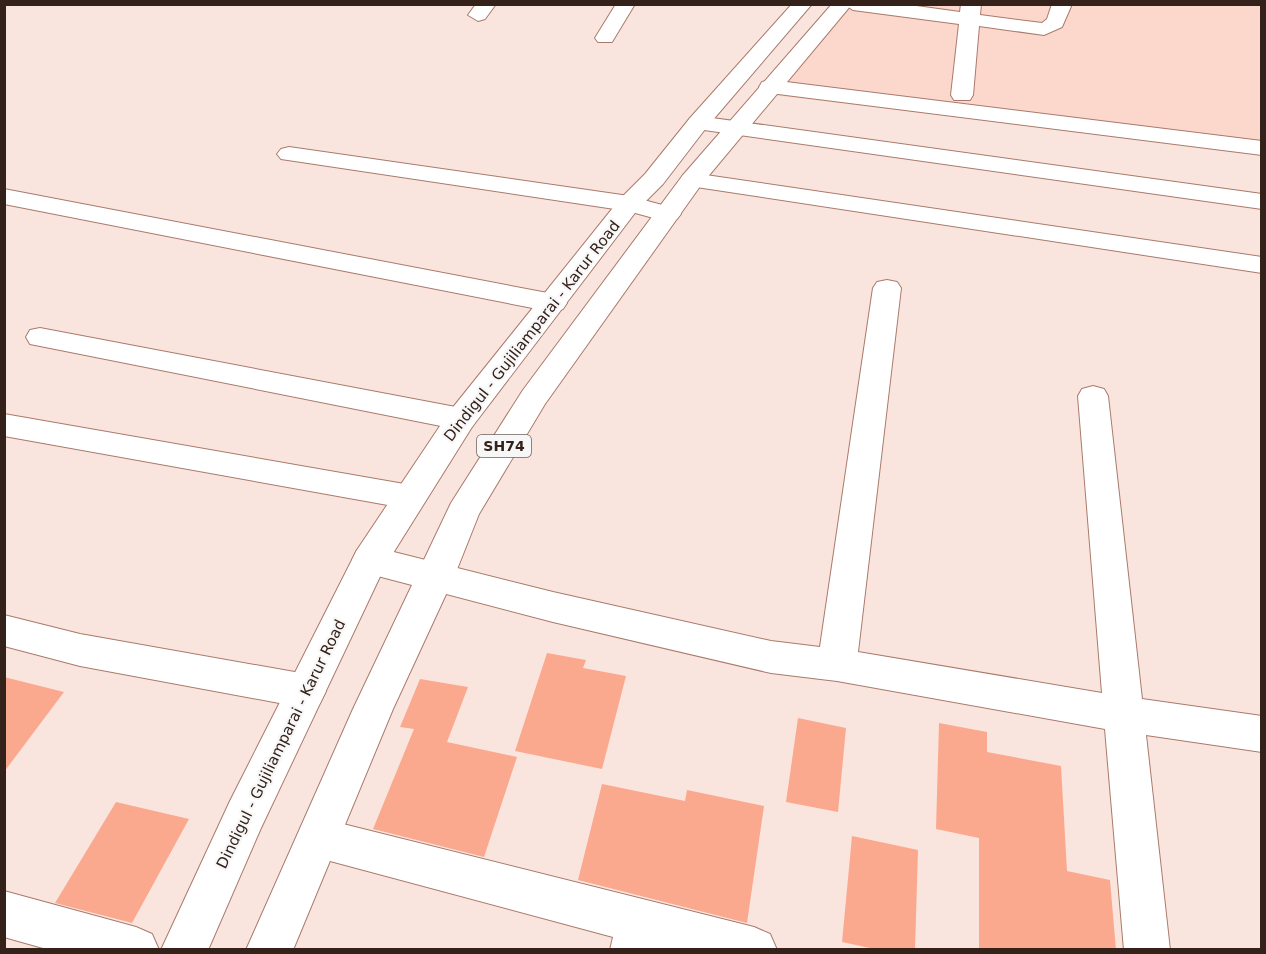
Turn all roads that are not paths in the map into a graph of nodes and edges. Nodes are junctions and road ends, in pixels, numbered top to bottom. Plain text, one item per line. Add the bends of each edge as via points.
1 (626, 4) edge
2 (803, 4) edge
3 (843, 4) edge
4 (853, 4) edge
5 (1062, 4) edge
6 (970, 13) edge
7 (605, 38) dead end
8 (770, 87) junction
9 (962, 95) dead end
10 (698, 123) junction
11 (735, 128) junction
12 (1262, 148) edge
13 (289, 154) dead end
14 (692, 180) junction
15 (4, 196) edge
16 (1262, 202) edge
17 (629, 204) junction
18 (668, 214) junction
19 (1262, 265) edge
20 (887, 288) dead end
21 (553, 303) junction
22 (40, 336) dead end
23 (1093, 396) dead end
24 (461, 419) junction
25 (4, 425) edge
26 (410, 497) junction
27 (370, 560) junction
28 (436, 577) junction
29 (4, 630) edge
30 (837, 666) junction
31 (306, 691) junction
32 (1122, 714) junction
33 (1262, 734) edge
34 (319, 839) junction
35 (4, 914) edge
36 (636, 935) edge
37 (136, 950) edge
38 (184, 950) edge
39 (268, 950) edge
40 (754, 950) edge
41 (1147, 950) edge

1 - 7 street
2 - 10 street, Dindigul - Gujiliamparai - Karur Road / SH74
3 - 8 street, SH74
4 - 6 street
5 - 6 street via 1057,21 1044,29
6 - 9 street
8 - 11 street, SH74
8 - 12 street
10 - 11 street
10 - 17 street, Dindigul - Gujiliamparai - Karur Road / SH74
11 - 14 street, SH74
11 - 16 street
13 - 17 street
14 - 18 street, SH74
14 - 19 street
15 - 21 street
17 - 18 street
17 - 21 street, Dindigul - Gujiliamparai - Karur Road / SH74
18 - 28 street, SH74 via 534,397 463,512
20 - 30 street
21 - 24 street, Dindigul - Gujiliamparai - Karur Road / SH74
22 - 24 street
23 - 32 street
24 - 26 street, Dindigul - Gujiliamparai - Karur Road / SH74
25 - 26 street
26 - 27 street, Dindigul - Gujiliamparai - Karur Road / SH74
27 - 28 street
27 - 31 street, Dindigul - Gujiliamparai - Karur Road / SH74
28 - 30 street via 771,657
28 - 34 street, SH74 via 373,709
29 - 31 street via 80,650
30 - 32 street
31 - 38 street, Dindigul - Gujiliamparai - Karur Road / SH74
32 - 33 street
32 - 41 street
34 - 36 street
34 - 39 street, SH74
35 - 37 street
36 - 40 street

